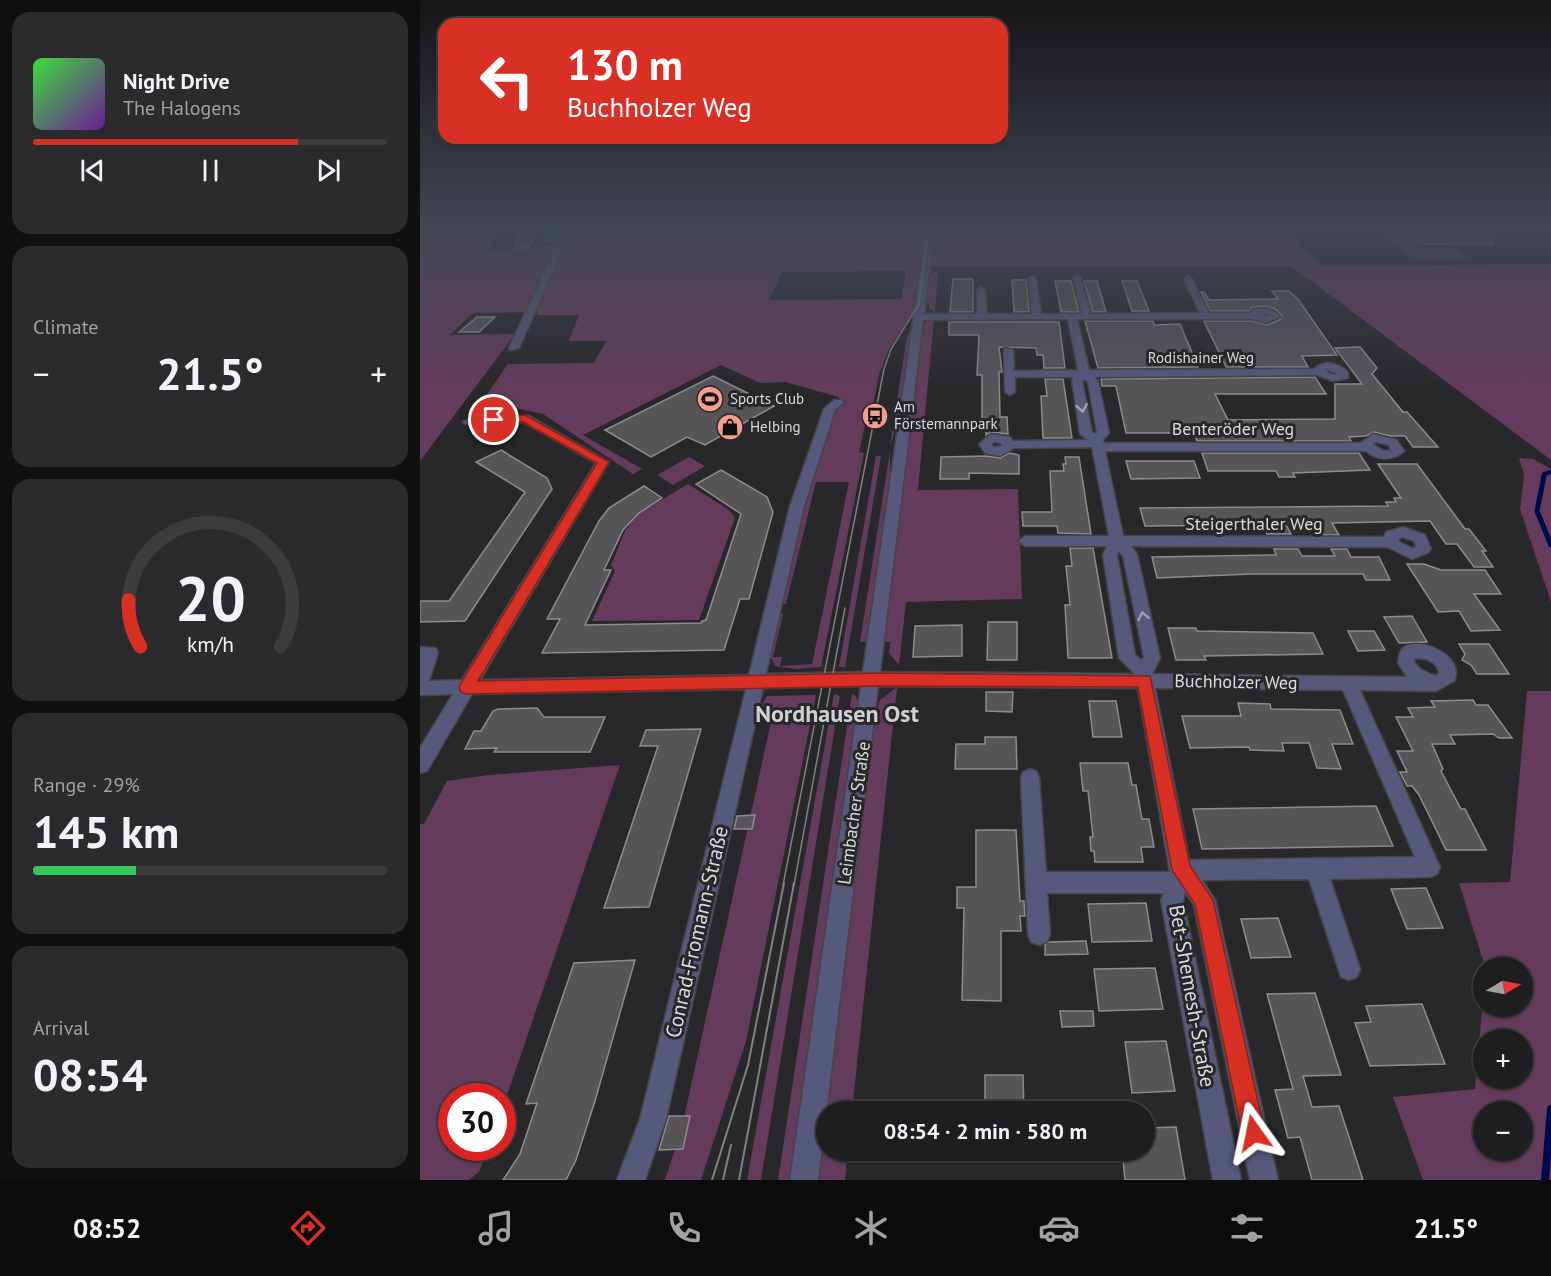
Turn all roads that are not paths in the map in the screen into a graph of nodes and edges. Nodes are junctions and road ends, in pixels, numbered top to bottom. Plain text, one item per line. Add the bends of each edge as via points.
1 (542, 286) edge
2 (924, 286) edge
3 (1033, 286) edge
4 (1079, 286) edge
5 (1191, 286) edge
6 (981, 290) dead end
7 (920, 316) junction
8 (982, 316) junction
9 (1037, 316) junction
10 (1072, 316) junction
11 (1087, 316) junction
12 (1206, 316) junction
13 (1254, 316) dead end
14 (514, 348) dead end
15 (1008, 350) dead end
16 (1319, 372) dead end
17 (1009, 374) junction
18 (1084, 374) junction
19 (1010, 392) dead end
20 (838, 402) dead end
21 (470, 422) dead end
22 (1098, 443) junction
23 (1009, 445) dead end
24 (1368, 447) dead end
25 (1025, 541) dead end
26 (1117, 541) junction
27 (1390, 542) dead end
28 (420, 653) edge
29 (1144, 676) junction
30 (872, 680) junction
31 (420, 682) edge
32 (755, 683) junction
33 (1348, 683) junction
34 (1436, 684) dead end
35 (466, 687) junction
36 (420, 688) edge
37 (420, 765) edge
38 (1030, 778) dead end
39 (1316, 869) junction
40 (1180, 876) junction
41 (1036, 883) junction
42 (1039, 934) dead end
43 (1349, 969) dead end
44 (631, 1180) edge
45 (804, 1180) edge
46 (1227, 1180) edge
47 (1264, 1180) edge

1 - 14 street
2 - 7 street, Leimbacher Straße
3 - 9 street
4 - 11 street
5 - 12 street
6 - 8 street
7 - 8 street
7 - 30 street, Leimbacher Straße
8 - 9 street
9 - 10 street
10 - 11 street
10 - 18 street, Bet-Shemesh-Straße
11 - 12 street
12 - 13 street
15 - 17 street
16 - 18 street, Rodishainer Weg
17 - 18 street
17 - 19 street
18 - 22 street, Bet-Shemesh-Straße via 1077,380 1086,434
20 - 32 street, Conrad-Fromann-Straße via 830,410 797,506
21 - 35 street via 525,418 603,462
22 - 23 street
22 - 24 street, Benteröder Weg
22 - 26 street, Bet-Shemesh-Straße
25 - 26 street
26 - 27 street, Steigerthaler Weg
29 -> 26 street, Bet-Shemesh-Straße via 1152,658 1130,554
26 - 29 street, Bet-Shemesh-Straße via 1110,555 1127,658
28 - 31 street via 430,653
29 - 30 street, Buchholzer Weg
29 - 33 street, Buchholzer Weg
29 - 40 street, Bet-Shemesh-Straße
30 - 32 street
30 - 45 street, Leimbacher Straße
32 - 35 street
32 - 44 street, Conrad-Fromann-Straße via 652,1119
33 - 34 street, Buchholzer Weg
33 - 39 street via 1430,867
35 - 36 street
35 - 37 street
38 - 41 street
39 - 40 street
39 - 43 street
40 - 41 street, Bet-Shemesh-Straße
40 - 46 street, Bet-Shemesh-Straße via 1172,900
40 - 47 street, Bet-Shemesh-Straße via 1204,900
41 - 42 street

